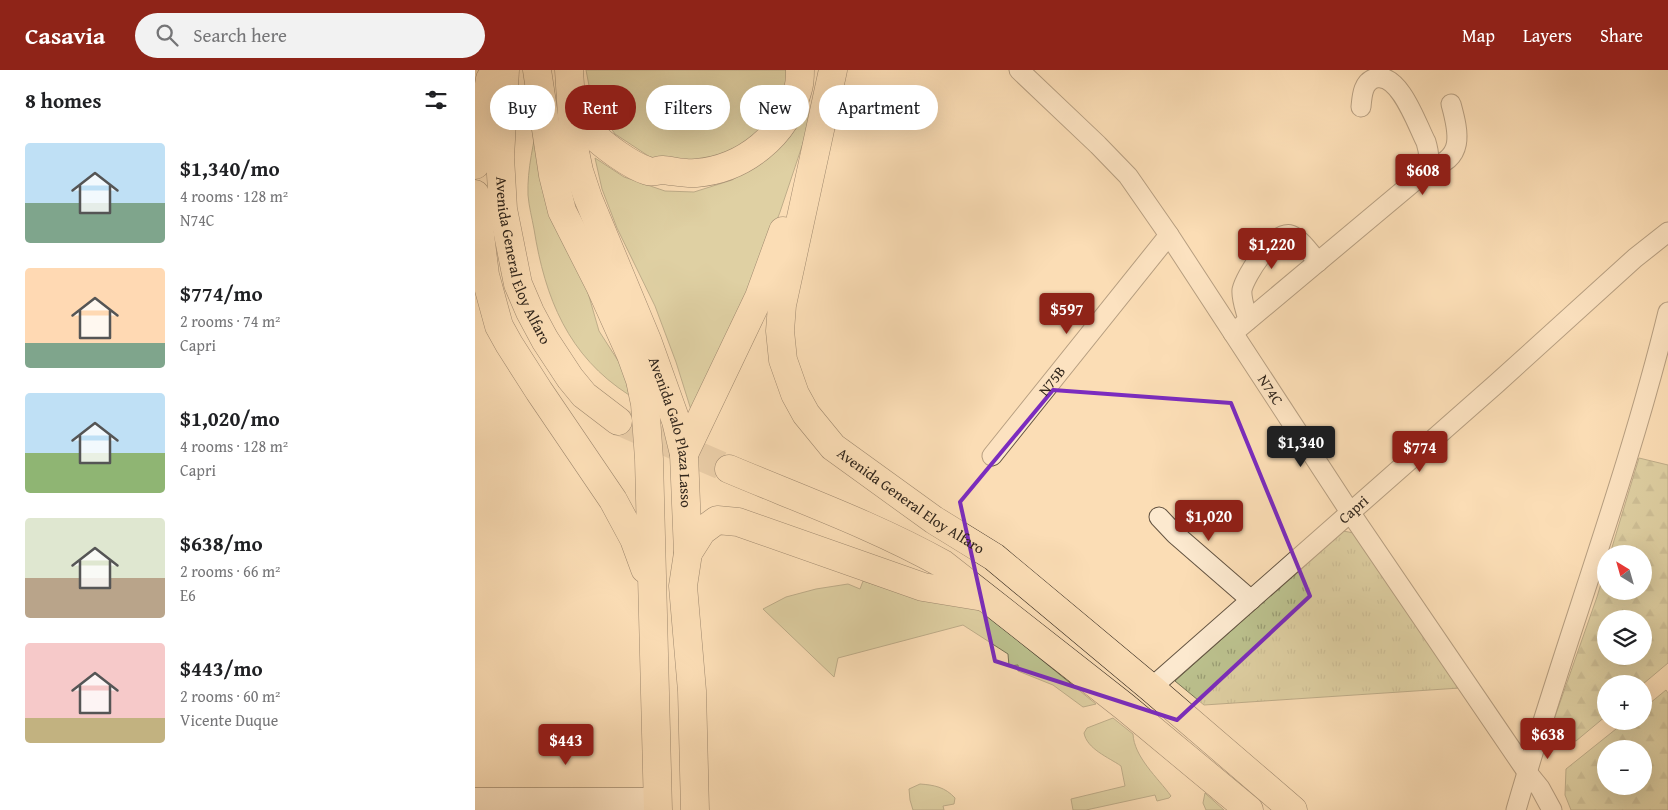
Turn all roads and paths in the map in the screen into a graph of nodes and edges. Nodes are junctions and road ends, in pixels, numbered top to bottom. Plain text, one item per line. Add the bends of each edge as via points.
1 (493, 70) edge
2 (505, 70) edge
3 (530, 70) edge
4 (537, 70) edge
5 (569, 70) edge
6 (800, 70) edge
7 (823, 70) edge
8 (833, 70) edge
9 (1019, 70) edge
10 (570, 85) edge
11 (1451, 104) dead end
12 (1361, 106) dead end
13 (573, 130) edge
14 (590, 130) edge
15 (501, 157) junction
16 (475, 166) edge
17 (1428, 168) junction
18 (475, 194) edge
19 (1668, 232) edge
20 (1169, 235) junction
21 (1318, 262) junction
22 (1668, 312) edge
23 (1248, 320) junction
24 (1233, 333) junction
25 (618, 421) tunnel mouth
26 (684, 454) junction
27 (992, 456) dead end
28 (729, 469) tunnel mouth
29 (1350, 512) junction
30 (1159, 516) dead end
31 (688, 553) junction
32 (651, 585) junction
33 (986, 597) junction
34 (1251, 600) junction
35 (1151, 688) junction
36 (1527, 772) junction
37 (475, 786) edge
38 (658, 798) edge
39 (475, 800) edge
40 (695, 810) edge
41 (1249, 810) edge
42 (1293, 810) edge
43 (1516, 810) edge
44 (1551, 810) edge

1 - 16 main road
2 - 15 main road, Avenida General Eloy Alfaro
3 - 15 main road
4 - 32 main road, Avenida Galo Plaza Lasso via 553,175 562,211 600,286 640,380 649,459
5 - 10 main road, Avenida Galo Plaza Lasso
6 - 14 main road via 799,88 775,133 736,164 697,173 649,172 613,151
7 - 26 main road via 815,123 783,232 759,297
8 - 35 main road, Avenida General Eloy Alfaro via 782,305 783,360 802,408 833,447 934,520 994,557
9 - 20 street, N74C via 1128,176
11 - 17 street via 1457,143 1447,161
12 - 17 street via 1363,89 1368,83 1375,78 1392,82 1401,92 1426,142
13 - 26 main road, Avenida Galo Plaza Lasso via 579,171 588,198 647,340 676,420
15 - 25 main road, Avenida General Eloy Alfaro via 503,209 511,253 518,284 530,312 570,378 584,395
17 - 21 street
18 - 32 main road via 485,275 499,326 539,392 613,500 634,539
19 - 29 street, Capri
20 - 24 street, N74C
20 - 27 street, N75B
21 - 23 street
21 - 23 street via 1291,235 1270,244 1243,287
22 - 36 street via 1651,380
23 - 24 street
24 - 29 street, N74C
26 - 31 main road, Avenida Galo Plaza Lasso
28 - 33 main road via 921,552 943,564
29 - 34 street, Capri
29 - 36 street, N74C
30 - 34 street via 1175,534
31 - 33 main road via 702,531 717,520 738,522 923,587
31 - 40 main road, Avenida Galo Plaza Lasso via 683,586 692,691
32 - 38 main road, Avenida Galo Plaza Lasso
33 - 41 main road
34 - 35 street, Capri
35 - 42 main road, Avenida General Eloy Alfaro
36 - 43 street
36 - 44 street, N74C
37 - 38 street
38 - 39 street

